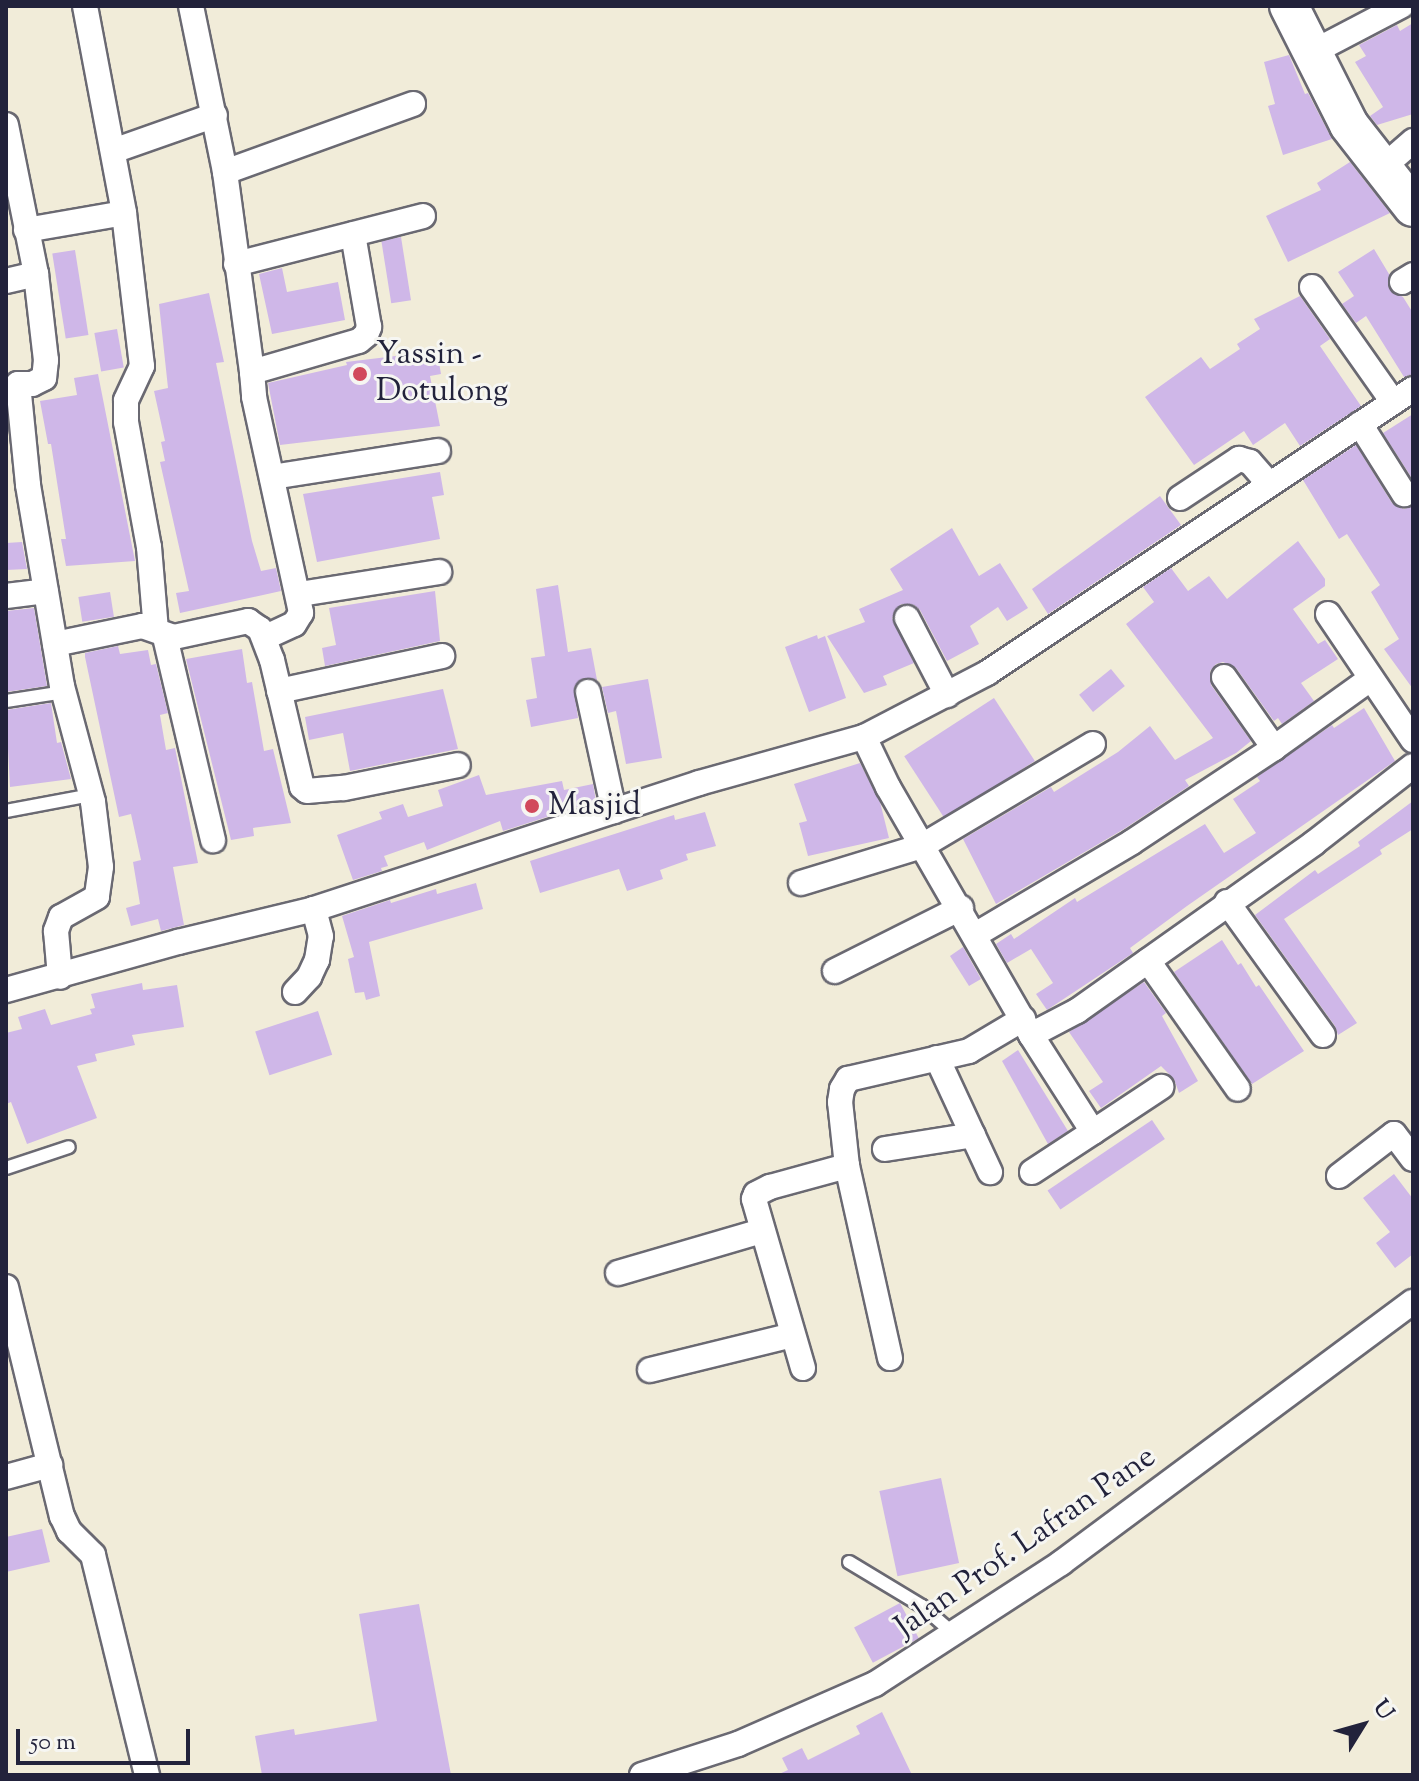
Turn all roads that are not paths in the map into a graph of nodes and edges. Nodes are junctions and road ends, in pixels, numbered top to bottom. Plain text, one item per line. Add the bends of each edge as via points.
1 (85, 6) edge
2 (191, 6) edge
3 (1289, 6) edge
4 (1401, 6) edge
5 (1311, 53) junction
6 (413, 104) dead end
7 (215, 115) junction
8 (6, 125) edge
9 (1413, 141) edge
10 (113, 151) junction
11 (1381, 169) junction
12 (225, 172) junction
13 (11, 188) edge
14 (1413, 207) edge
15 (124, 213) junction
16 (423, 216) dead end
17 (26, 230) junction
18 (353, 234) junction
19 (236, 264) junction
20 (36, 274) junction
21 (6, 281) edge
22 (1312, 287) dead end
23 (252, 372) junction
24 (12, 385) edge
25 (1403, 396) edge
26 (1360, 424) junction
27 (438, 451) dead end
28 (272, 477) junction
29 (1269, 484) junction
30 (17, 486) edge
31 (1404, 494) dead end
32 (1180, 498) dead end
33 (439, 572) dead end
34 (46, 591) junction
35 (300, 594) junction
36 (6, 596) edge
37 (1328, 614) dead end
38 (907, 618) dead end
39 (161, 634) junction
40 (264, 638) junction
41 (55, 644) junction
42 (442, 656) dead end
43 (1224, 677) dead end
44 (1370, 679) junction
45 (279, 691) junction
46 (64, 692) junction
47 (588, 692) dead end
48 (947, 695) junction
49 (6, 701) edge
50 (864, 737) junction
51 (1413, 740) edge
52 (1093, 744) dead end
53 (1274, 748) junction
54 (458, 765) dead end
55 (1413, 766) edge
56 (91, 795) junction
57 (6, 811) edge
58 (614, 811) junction
59 (213, 840) dead end
60 (922, 846) junction
61 (801, 883) dead end
62 (1227, 902) junction
63 (961, 908) junction
64 (314, 909) junction
65 (975, 935) junction
66 (1148, 961) junction
67 (835, 971) dead end
68 (60, 977) junction
69 (6, 990) edge
70 (295, 992) dead end
71 (1027, 1027) junction
72 (1323, 1035) dead end
73 (937, 1058) junction
74 (1161, 1087) dead end
75 (1238, 1089) dead end
76 (1093, 1132) junction
77 (973, 1135) junction
78 (69, 1147) dead end
79 (885, 1149) dead end
80 (1413, 1159) edge
81 (847, 1166) junction
82 (6, 1168) edge
83 (990, 1172) dead end
84 (1032, 1172) dead end
85 (1339, 1176) dead end
86 (762, 1231) junction
87 (618, 1273) dead end
88 (6, 1287) edge
89 (1413, 1302) edge
90 (792, 1335) junction
91 (890, 1358) dead end
92 (803, 1368) dead end
93 (650, 1370) dead end
94 (50, 1465) junction
95 (6, 1477) edge
96 (849, 1562) dead end
97 (954, 1634) junction
98 (147, 1775) edge
99 (642, 1775) edge

1 - 10 street
2 - 7 street
3 - 5 main road
4 - 5 street
5 - 11 main road via 1349,125
6 - 12 street
7 - 10 street
7 - 12 street
8 - 13 street
9 - 11 street
10 - 15 street
11 - 14 main road
12 - 19 street
13 - 17 street
15 - 17 street
15 - 39 street via 142,366 126,401 126,422
16 - 18 street
17 - 20 street
18 - 19 street
18 - 23 street via 366,335
19 - 23 street
20 - 21 street
20 - 24 street via 44,378
22 - 25 street
23 - 28 street
24 - 30 street
25 - 26 street
26 - 29 street
26 - 31 street
27 - 28 street
28 - 35 street
29 - 32 street via 1250,462 1239,459
29 - 48 street
30 - 34 street
33 - 35 street
34 - 36 street
34 - 41 street
35 - 40 street via 298,620
37 - 44 street
38 - 48 street
39 - 40 street via 243,620 255,624
39 - 41 street via 142,626
39 - 59 street
40 - 45 street
41 - 46 street
42 - 45 street
43 - 53 street
44 - 51 street
44 - 53 street
45 - 54 street via 307,791
46 - 49 lane
46 - 56 street
47 - 58 street
48 - 50 street
50 - 58 street
50 - 60 street
52 - 60 street
53 - 65 street via 1061,887
55 - 62 street
56 - 57 lane
56 - 68 street via 102,881 97,897 61,917 56,931
58 - 64 street
60 - 61 street
60 - 63 street
62 - 66 street
62 - 72 street
63 - 65 street
63 - 67 street
64 - 68 street
64 - 70 street via 321,936 317,960
65 - 71 street
66 - 71 street via 1077,1011
66 - 75 street
68 - 69 street
71 - 73 street
71 - 76 street
73 - 77 street
73 - 81 street via 848,1079 840,1102
74 - 76 street
76 - 84 street
77 - 79 street
77 - 83 street
78 - 82 lane
80 - 85 street via 1394,1134
81 - 86 street via 756,1194
81 - 91 street
86 - 87 street
86 - 90 street
88 - 94 street
89 - 97 street, Jalan Prof. Lafran Pane via 1061,1563
90 - 92 street
90 - 93 street
94 - 95 street
94 - 98 street via 65,1523 93,1555
96 - 97 lane via 922,1606
97 - 99 street, Jalan Prof. Lafran Pane via 845,1700 738,1744

